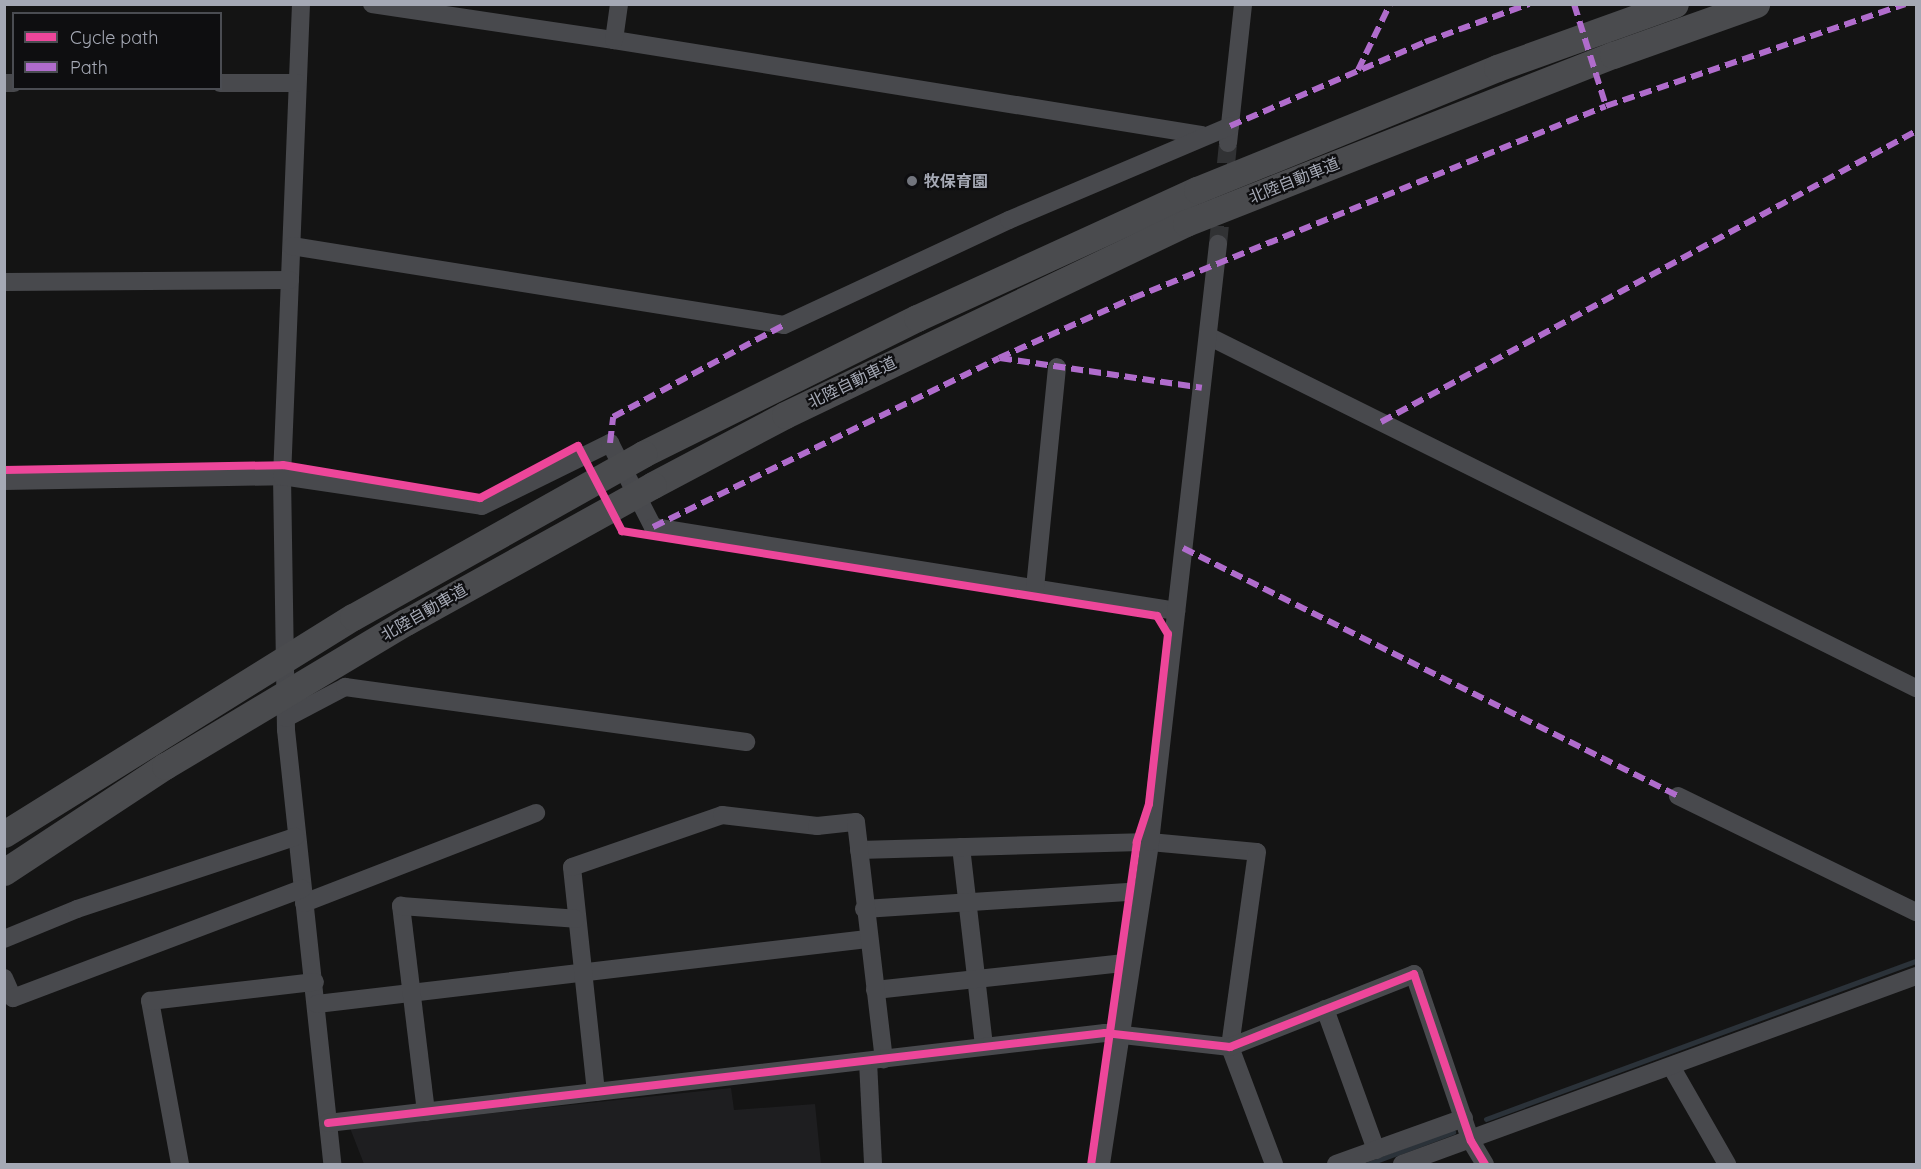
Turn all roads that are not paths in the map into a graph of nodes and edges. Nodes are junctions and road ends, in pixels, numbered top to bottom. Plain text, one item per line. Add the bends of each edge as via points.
1 (301, 4) edge
2 (372, 4) edge
3 (619, 4) edge
4 (1243, 4) edge
5 (1675, 4) edge
6 (1756, 4) edge
7 (614, 40) junction
8 (222, 83) edge
9 (297, 83) junction
10 (1202, 135) junction
11 (1218, 244) tunnel mouth
12 (291, 246) junction
13 (290, 280) junction
14 (4, 282) edge
15 (1208, 336) junction
16 (1058, 367) dead end
17 (282, 476) junction
18 (4, 481) edge
19 (1035, 588) junction
20 (1176, 611) junction
21 (1917, 688) edge
22 (286, 717) junction
23 (746, 742) dead end
24 (1678, 796) dead end
25 (536, 813) dead end
26 (4, 834) edge
27 (295, 837) junction
28 (1150, 842) junction
29 (961, 847) junction
30 (859, 850) junction
31 (4, 872) edge
32 (1142, 891) junction
33 (303, 896) junction
34 (968, 902) junction
35 (864, 909) junction
36 (1917, 912) edge
37 (576, 919) junction
38 (4, 939) edge
39 (867, 939) junction
40 (1131, 962) junction
41 (582, 975) junction
42 (1917, 976) edge
43 (4, 978) edge
44 (976, 978) junction
45 (315, 982) junction
46 (875, 990) junction
47 (411, 993) junction
48 (317, 1004) junction
49 (1325, 1009) junction
50 (1120, 1034) junction
51 (984, 1046) junction
52 (1230, 1047) junction
53 (876, 1060) junction
54 (1672, 1068) junction
55 (597, 1092) junction
56 (426, 1112) junction
57 (1464, 1118) junction
58 (328, 1123) junction
59 (1471, 1141) junction
60 (1376, 1150) junction
61 (180, 1164) edge
62 (332, 1164) edge
63 (873, 1164) edge
64 (1101, 1164) edge
65 (1274, 1164) edge
66 (1336, 1164) edge
67 (1402, 1164) edge
68 (1485, 1164) edge
69 (1727, 1164) edge

1 - 9 street
2 - 7 street
3 - 7 street
4 - 10 street via 1229,134
5 - 26 highway, 北陸自動車道, bridge via 1497,68 1197,190 917,318 643,454 353,617
6 - 31 highway, 北陸自動車道, bridge via 1613,55 1186,223 803,406 405,622 165,765
7 - 10 street
8 - 9 street
9 - 12 street
10 - 12 street via 784,325
11 - 15 street
12 - 13 street
13 - 14 street
13 - 17 street
15 - 20 street
15 - 21 street
16 - 19 street
17 - 18 street
17 - 19 street via 482,506 610,443 653,527
17 - 22 street
19 - 20 street
20 - 28 street
22 - 23 street via 345,687
22 - 27 street
24 - 36 street
25 - 33 street
27 - 33 street
27 - 38 street via 77,909
28 - 29 street
28 - 32 street
28 - 52 street via 1257,852
29 - 30 street
29 - 34 street
30 - 35 street
30 - 37 street via 856,822 817,826 722,815 573,867
32 - 34 street
32 - 40 street
33 - 43 street via 13,998
33 - 45 street
34 - 35 street
34 - 44 street
35 - 39 street
37 - 41 street
37 - 47 street via 401,906
39 - 41 street
39 - 46 street
40 - 44 street
40 - 50 street
41 - 47 street
41 - 55 street
42 - 54 street
44 - 46 street
44 - 51 street
45 - 48 street
45 - 61 street via 150,1001
46 - 53 street
47 - 48 street
47 - 56 street
48 - 58 street
49 - 52 street
49 - 57 street via 1414,974
49 - 60 street
50 - 51 street
50 - 52 street
50 - 64 street
51 - 53 street
52 - 65 street
53 - 55 street
53 - 63 street
54 - 59 street
54 - 69 street
55 - 56 street
56 - 58 street
57 - 59 street
57 - 60 street
58 - 62 street
59 - 67 street
59 - 68 street
60 - 66 street

